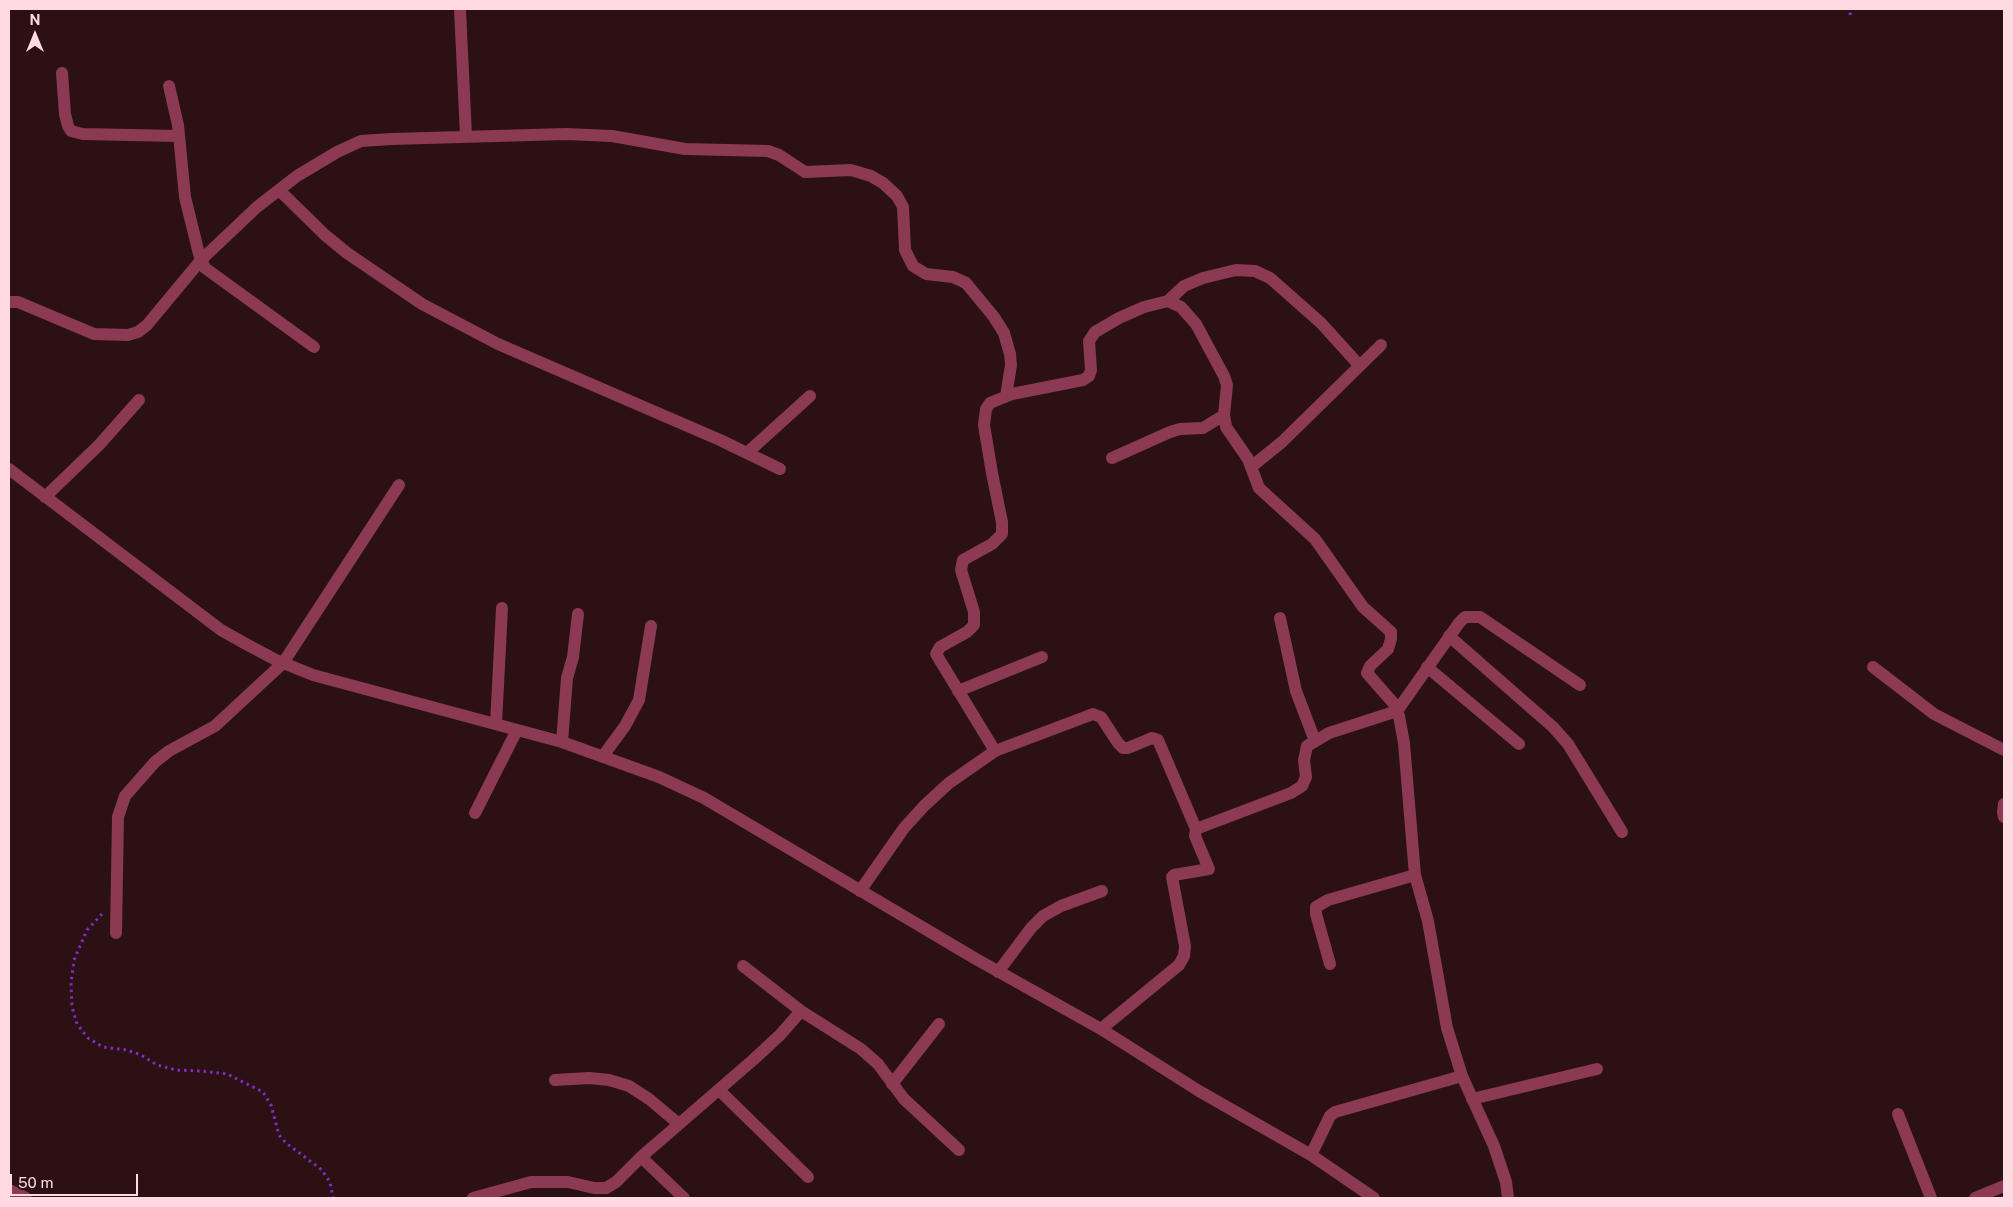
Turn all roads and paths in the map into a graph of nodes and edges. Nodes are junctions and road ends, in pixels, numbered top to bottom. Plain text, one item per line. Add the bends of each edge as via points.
1 (460, 9) edge
2 (1851, 9) edge
3 (1850, 15) dead end
4 (62, 73) dead end
5 (170, 86) dead end
6 (179, 136) junction
7 (466, 136) junction
8 (279, 190) junction
9 (201, 260) junction
10 (1168, 301) junction
11 (9, 302) edge
12 (1381, 345) dead end
13 (314, 347) dead end
14 (1359, 365) junction
15 (810, 396) dead end
16 (1006, 396) junction
17 (139, 400) dead end
18 (1224, 414) junction
19 (747, 453) junction
20 (1112, 458) dead end
21 (1251, 467) junction
22 (9, 469) edge
23 (780, 469) dead end
24 (398, 485) dead end
25 (45, 497) junction
26 (502, 608) dead end
27 (578, 614) dead end
28 (1280, 618) dead end
29 (651, 626) dead end
30 (1449, 636) junction
31 (1042, 657) dead end
32 (283, 663) junction
33 (1873, 667) dead end
34 (1427, 668) junction
35 (1580, 685) dead end
36 (958, 691) junction
37 (1397, 711) junction
38 (496, 724) junction
39 (517, 730) junction
40 (1315, 741) junction
41 (562, 742) junction
42 (1519, 744) dead end
43 (2004, 750) edge
44 (995, 751) junction
45 (603, 756) junction
46 (2004, 804) edge
47 (475, 813) dead end
48 (2004, 817) edge
49 (1196, 829) junction
50 (1622, 832) dead end
51 (1415, 876) junction
52 (1102, 890) dead end
53 (860, 891) junction
54 (117, 896) junction
55 (116, 933) dead end
56 (1330, 964) dead end
57 (743, 966) dead end
58 (998, 972) junction
59 (801, 1011) junction
60 (939, 1024) dead end
61 (1101, 1029) junction
62 (1597, 1069) dead end
63 (1462, 1076) junction
64 (555, 1080) dead end
65 (892, 1084) junction
66 (719, 1090) junction
67 (1472, 1098) junction
68 (1898, 1114) dead end
69 (679, 1124) junction
70 (959, 1150) dead end
71 (1311, 1155) junction
72 (642, 1157) junction
73 (808, 1177) dead end
74 (2004, 1186) edge
75 (9, 1190) edge
76 (26, 1198) edge
77 (333, 1198) edge
78 (473, 1198) edge
79 (684, 1198) edge
80 (1374, 1198) edge
81 (1508, 1198) edge
82 (1932, 1198) edge
83 (1975, 1198) edge

1 - 7 street
2 - 3 path
4 - 6 street via 66,120 71,131
5 - 6 street
6 - 9 street via 185,197
7 - 8 street via 361,142 315,164
7 - 16 street via 612,136 685,149 768,151 805,172 851,170 870,176 891,190 901,202 905,250 913,266 926,274 961,279 1004,333 1011,365
8 - 9 street
8 - 19 street via 347,253 422,304 498,344
9 - 11 street via 148,325 128,335 94,334 18,302
9 - 13 street via 209,272
10 - 14 street via 1184,286 1203,278 1236,270 1255,271 1270,278 1321,323
10 - 16 street via 1144,307 1095,332 1089,341 1091,370 1084,380
10 - 18 street via 1181,307 1196,324 1224,376 1227,385
12 - 14 street
14 - 21 street via 1282,442
15 - 19 street
16 - 36 street via 990,403 984,417 1002,534 992,544 963,560 961,570 974,612 974,624 967,632 940,647 936,654
17 - 25 street via 99,445
18 - 20 street via 1203,428 1170,432
18 - 21 street via 1226,427
19 - 23 street
21 - 37 street via 1259,488 1315,539 1363,607 1390,632 1388,649 1367,673
22 - 25 street
24 - 32 street
25 - 32 street via 221,630
26 - 38 street
27 - 41 street via 567,678
28 - 40 street via 1294,682
29 - 45 street via 639,700 629,721
30 - 34 street
30 - 35 street via 1466,617 1480,617
30 - 50 street via 1558,733 1583,766
31 - 36 street
32 - 38 street via 313,675
32 - 54 street via 215,726 155,762 125,796 118,817
33 - 43 street via 1934,714
34 - 37 street
34 - 42 street
36 - 44 street
37 - 40 street via 1329,732
37 - 51 street via 1403,735
38 - 39 street
39 - 41 street
39 - 47 street
40 - 49 street via 1307,746 1304,760 1306,777 1302,786
41 - 45 street
44 - 49 street via 1096,714 1102,717 1124,748 1152,738 1158,740
44 - 53 street via 949,783 924,806 904,828
45 - 53 street via 704,798
46 - 48 street
49 - 61 street via 1195,836 1209,868 1172,878 1185,946 1184,956 1179,965
51 - 56 street via 1328,900 1316,907
51 - 63 street via 1428,921 1448,1028
52 - 58 street via 1043,916 1030,928
53 - 58 street
54 - 55 street
54 - 77 path via 87,930 74,960 72,1007 77,1024 88,1038 103,1047 127,1050 157,1065 176,1070 227,1074 263,1092 271,1104 279,1135 286,1144 322,1170 330,1182
57 - 59 street
58 - 61 street
59 - 65 street via 861,1049 878,1064
59 - 66 street via 780,1035
60 - 65 street
61 - 71 street via 1199,1092
62 - 67 street
63 - 67 street
63 - 71 street via 1334,1112
64 - 69 street via 589,1078 630,1086
65 - 70 street
66 - 69 street
66 - 73 street
67 - 81 street via 1494,1146
68 - 82 street
69 - 72 street
71 - 80 street
72 - 78 street via 606,1188 568,1182 531,1182
72 - 79 street
74 - 83 street
75 - 76 street

